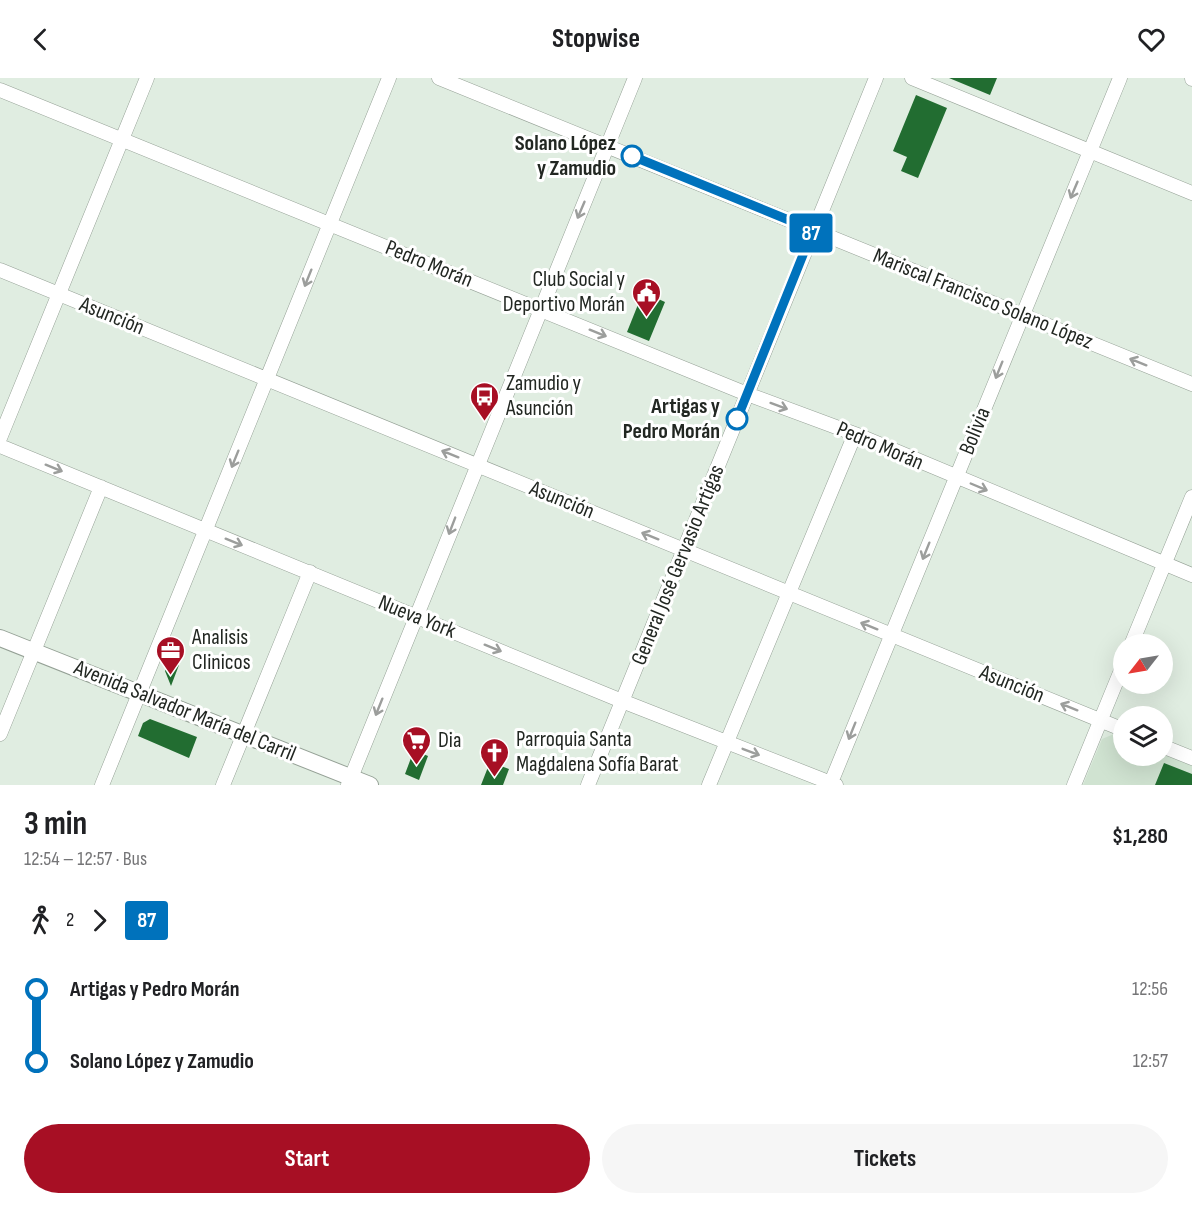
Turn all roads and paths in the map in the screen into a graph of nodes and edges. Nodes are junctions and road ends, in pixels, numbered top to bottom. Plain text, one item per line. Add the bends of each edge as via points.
1 (147, 78) edge
2 (389, 78) edge
3 (439, 78) edge
4 (635, 78) edge
5 (876, 78) edge
6 (912, 78) edge
7 (1120, 78) edge
8 (0, 90) edge
9 (122, 140) junction
10 (608, 146) junction
11 (1091, 152) junction
12 (1192, 193) edge
13 (330, 224) junction
14 (813, 230) junction
15 (0, 270) edge
16 (59, 294) junction
17 (540, 309) junction
18 (1022, 314) junction
19 (267, 379) junction
20 (1192, 384) edge
21 (747, 394) junction
22 (855, 434) junction
23 (0, 438) edge
24 (0, 446) edge
25 (476, 465) junction
26 (956, 477) junction
27 (101, 487) junction
28 (1192, 497) edge
29 (206, 531) junction
30 (684, 550) junction
31 (1164, 564) junction
32 (310, 572) junction
33 (1192, 575) edge
34 (789, 593) junction
35 (416, 616) junction
36 (1135, 634) edge
37 (891, 635) junction
38 (0, 638) edge
39 (33, 651) junction
40 (1113, 689) edge
41 (140, 693) junction
42 (622, 701) junction
43 (1100, 720) junction
44 (1113, 725) edge
45 (0, 734) edge
46 (243, 734) junction
47 (727, 743) junction
48 (1173, 750) edge
49 (1192, 758) edge
50 (349, 781) edge
51 (832, 784) edge
52 (102, 785) edge
53 (223, 785) edge
54 (370, 785) edge
55 (588, 785) edge
56 (710, 785) edge
57 (1074, 785) edge

1 - 9 street
2 - 13 street
3 - 10 street, Mariscal Francisco Solano López
4 - 10 street
5 - 14 street, General José Gervasio Artigas
6 - 11 street
7 - 11 street, Bolivia
8 - 9 street, Pedro Morán
9 - 13 street, Pedro Morán
9 - 16 street
10 - 14 street, Mariscal Francisco Solano López
10 -> 17 street
11 - 12 street
11 -> 18 street, Bolivia
13 - 17 street, Pedro Morán
13 -> 19 street
14 - 18 street, Mariscal Francisco Solano López
14 - 21 street, General José Gervasio Artigas
15 - 16 street, Asunción
16 - 19 street, Asunción
16 - 23 street
17 -> 21 street, Pedro Morán
17 - 25 street
20 -> 18 street, Mariscal Francisco Solano López
18 -> 26 street, Bolivia
25 -> 19 street, Asunción
19 -> 29 street
21 -> 22 street, Pedro Morán
21 - 30 street, General José Gervasio Artigas
22 - 26 street, Pedro Morán
22 - 34 street
24 -> 27 street, Nueva York
30 -> 25 street, Asunción
25 -> 35 street
26 -> 31 street, Pedro Morán
26 -> 37 street, Bolivia
27 - 29 street, Nueva York
27 - 39 street
28 - 31 street
29 -> 32 street, Nueva York
29 - 41 street
30 - 34 street, Asunción
30 - 42 street, General José Gervasio Artigas
31 - 33 street, Pedro Morán
31 - 36 street
32 - 35 street, Nueva York
32 - 46 street
37 -> 34 street, Asunción
34 - 47 street
35 -> 42 street, Nueva York
35 -> 50 street
43 -> 37 street, Asunción
37 -> 51 street, Bolivia
38 - 39 main road, Avenida Salvador María del Carril
39 - 41 main road, Avenida Salvador María del Carril
39 - 45 street
40 - 43 street
41 - 46 main road, Avenida Salvador María del Carril
41 - 52 street
42 - 47 street, Nueva York
42 - 55 street, General José Gervasio Artigas
43 - 44 street, Asunción
43 - 57 street
46 - 50 main road, Avenida Salvador María del Carril
46 - 53 street
47 -> 51 street, Nueva York
47 - 56 street
48 - 49 street
50 - 54 main road, Avenida Salvador María del Carril

